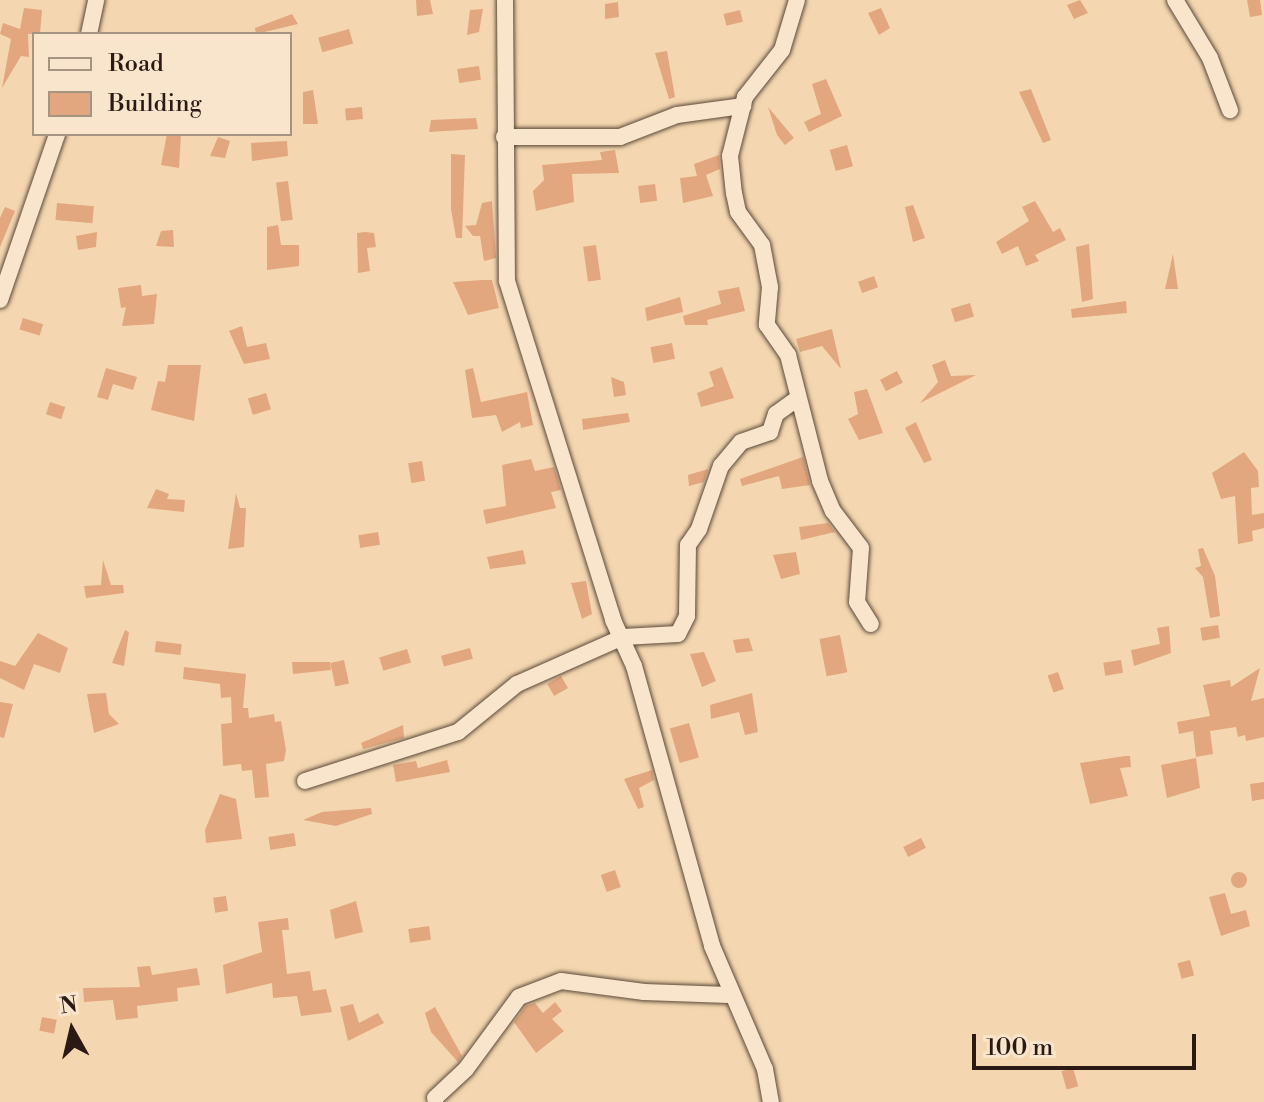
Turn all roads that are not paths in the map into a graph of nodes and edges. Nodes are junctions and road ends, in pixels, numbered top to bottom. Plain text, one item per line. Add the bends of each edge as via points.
1 (96, 0) edge
2 (505, 0) edge
3 (797, 0) edge
4 (1175, 0) edge
5 (89, 32) edge
6 (743, 106) junction
7 (1230, 110) dead end
8 (56, 136) edge
9 (504, 137) junction
10 (0, 300) edge
11 (797, 399) junction
12 (871, 624) dead end
13 (623, 637) junction
14 (305, 781) dead end
15 (729, 995) junction
16 (435, 1098) dead end
17 (771, 1102) edge

1 - 5 street
2 - 9 street
3 - 6 street via 782,50
4 - 7 street via 1210,58
6 - 9 street via 677,115 620,137
6 - 11 street via 730,156 734,193 738,212 762,245 770,287 767,325 788,355
8 - 10 street
9 - 13 street via 507,281 598,575
11 - 12 street via 826,497 861,548 857,602
11 - 13 street via 776,414 770,432 741,442 721,466 688,545 687,616 678,634
13 - 14 street via 517,684 458,732
13 - 15 street
15 - 16 street via 644,992 561,981 519,997 466,1069
15 - 17 street via 765,1069

